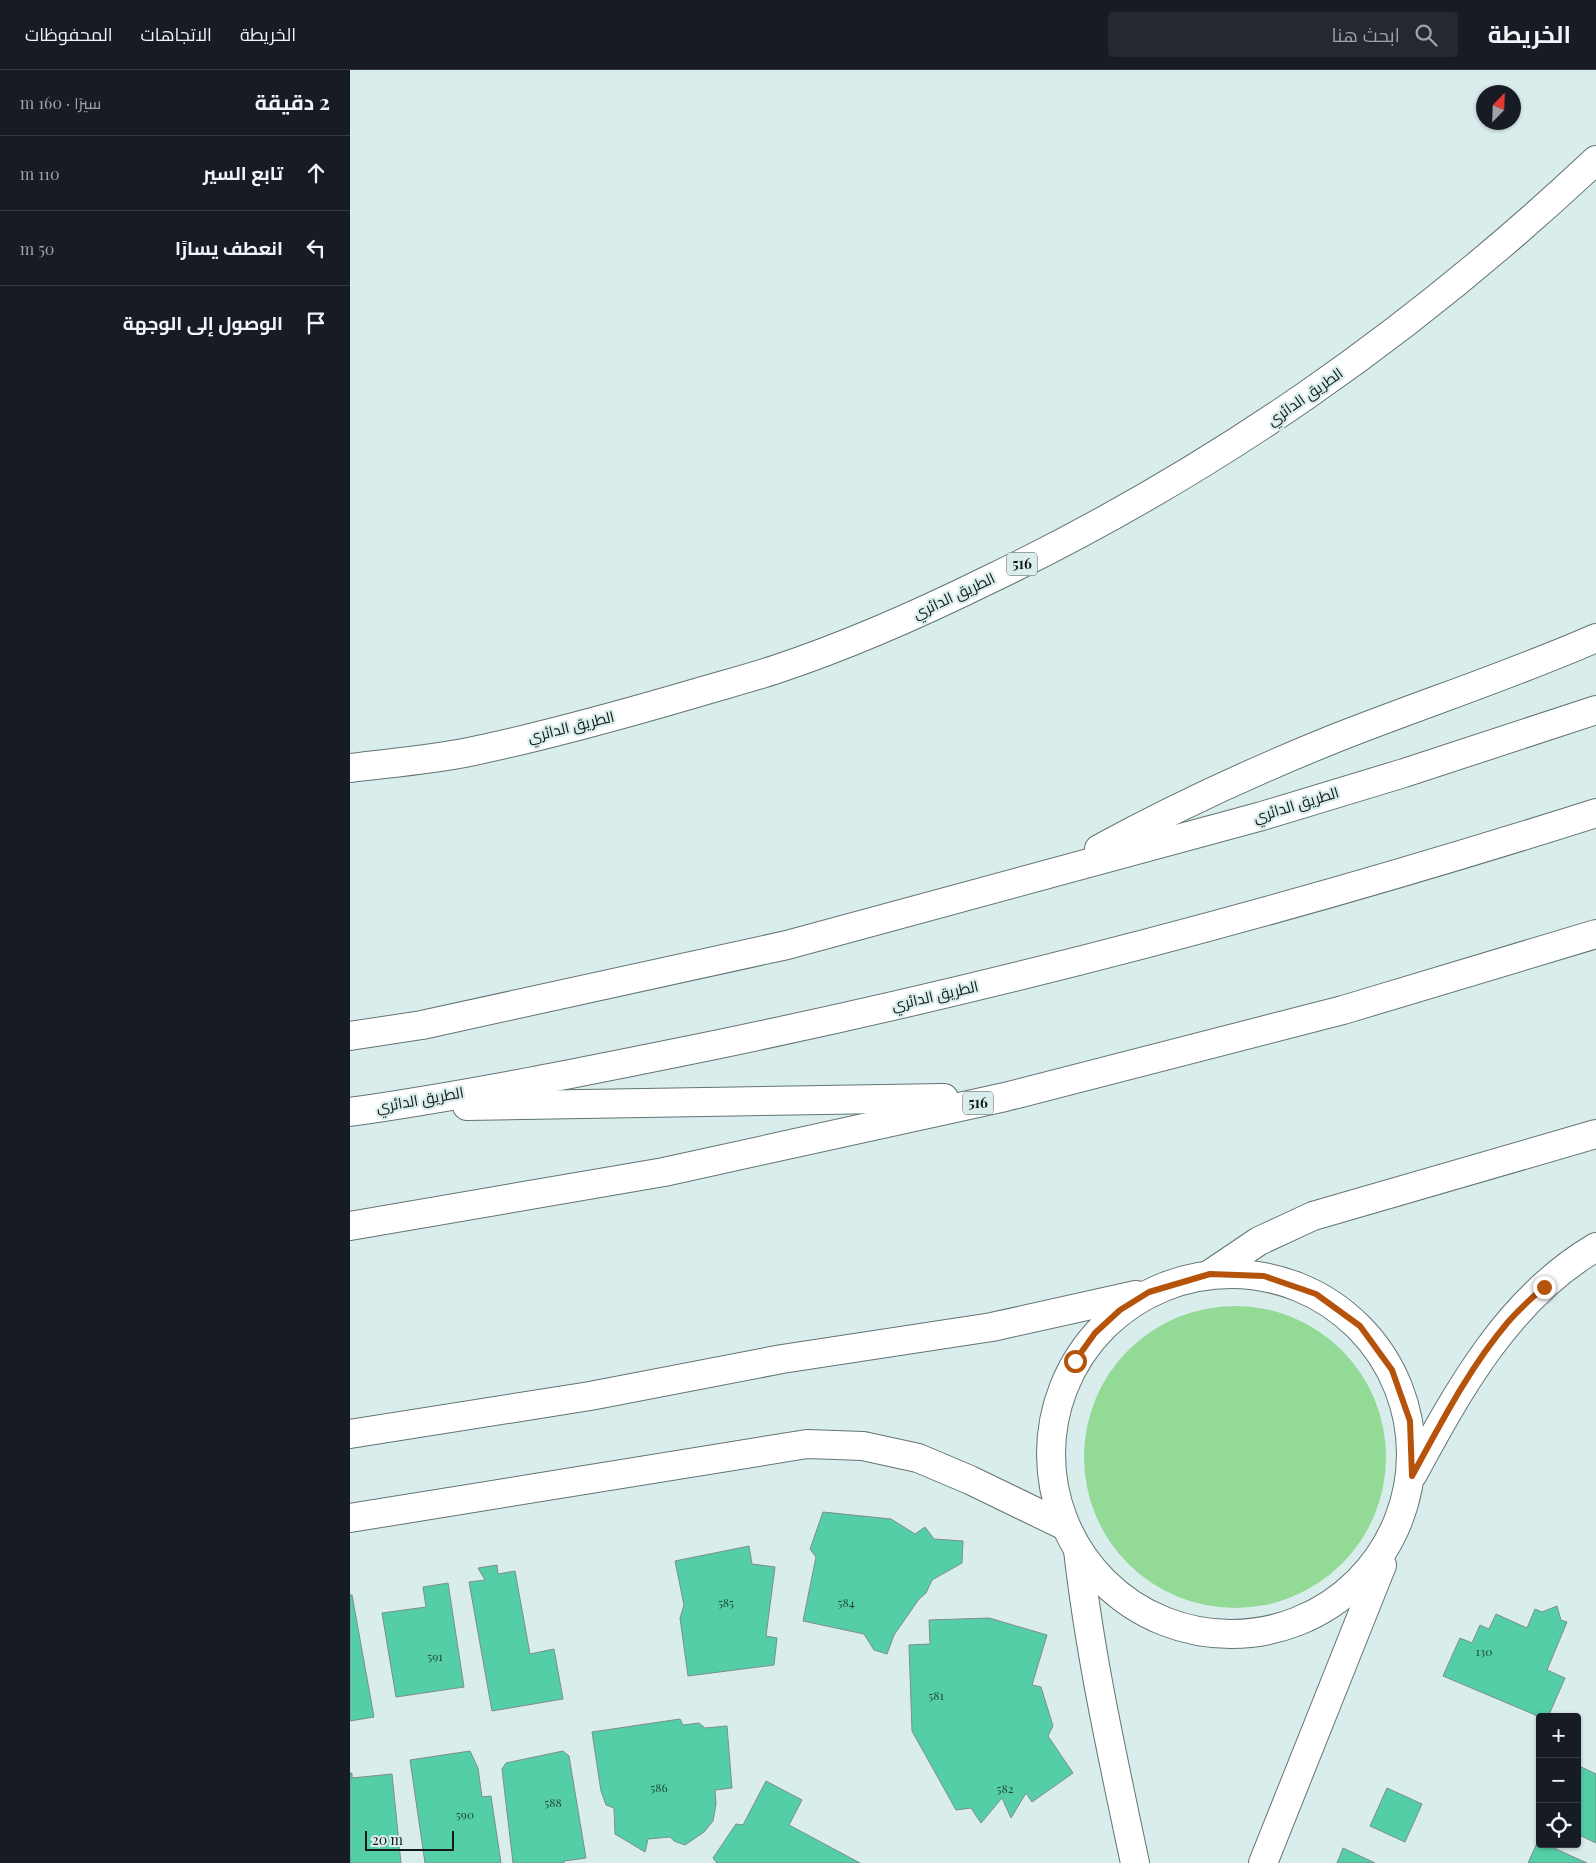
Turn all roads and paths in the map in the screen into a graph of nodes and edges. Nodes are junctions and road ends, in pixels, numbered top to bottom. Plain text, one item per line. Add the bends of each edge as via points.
1 (1596, 160) edge
2 (1596, 638) edge
3 (1596, 710) edge
4 (350, 768) edge
5 (1596, 813) edge
6 (1059, 871) junction
7 (1596, 934) edge
8 (350, 1036) edge
9 (1005, 1097) junction
10 (381, 1107) junction
11 (350, 1112) edge
12 (1596, 1134) edge
13 (350, 1226) edge
14 (1596, 1247) edge
15 (1210, 1274) junction
16 (1149, 1292) junction
17 (350, 1434) edge
18 (1412, 1476) junction
19 (350, 1518) edge
20 (1065, 1526) junction
21 (1394, 1535) junction
22 (1078, 1550) junction
23 (1135, 1863) edge
24 (1263, 1863) edge

1 - 4 main road, الطريق الدائري / 516 via 1506,242 1432,303 1277,417 1114,517 942,603 778,669 608,719 466,752
2 - 6 main road via 1262,769 1185,804
3 - 6 main road, الطريق الدائري via 1281,810
5 - 10 main road, الطريق الدائري / 516 via 1343,890 1045,970 781,1031
6 - 8 main road, الطريق الدائري via 787,945 422,1024
7 - 9 main road, 516 via 1343,1010
9 - 10 main road, 516
9 - 13 main road, 516 via 664,1172
10 - 11 main road, الطريق الدائري / 516
12 - 15 main road via 1313,1216 1259,1241
14 - 18 main road via 1575,1260 1509,1322 1450,1406
15 - 16 main road
15 - 18 main road via 1264,1276 1316,1294 1360,1326 1392,1370 1410,1421
16 - 17 main road via 992,1327 782,1359 590,1396
16 - 20 main road via 1120,1310 1095,1333 1075,1361 1060,1392 1052,1425 1050,1460 1054,1494
18 - 21 main road
19 - 20 main road via 807,1444 863,1446 918,1458
20 - 22 main road
21 - 22 main road via 1362,1580 1319,1613 1268,1631 1213,1634 1160,1621 1114,1592
21 - 24 main road
22 - 23 main road via 1095,1675

